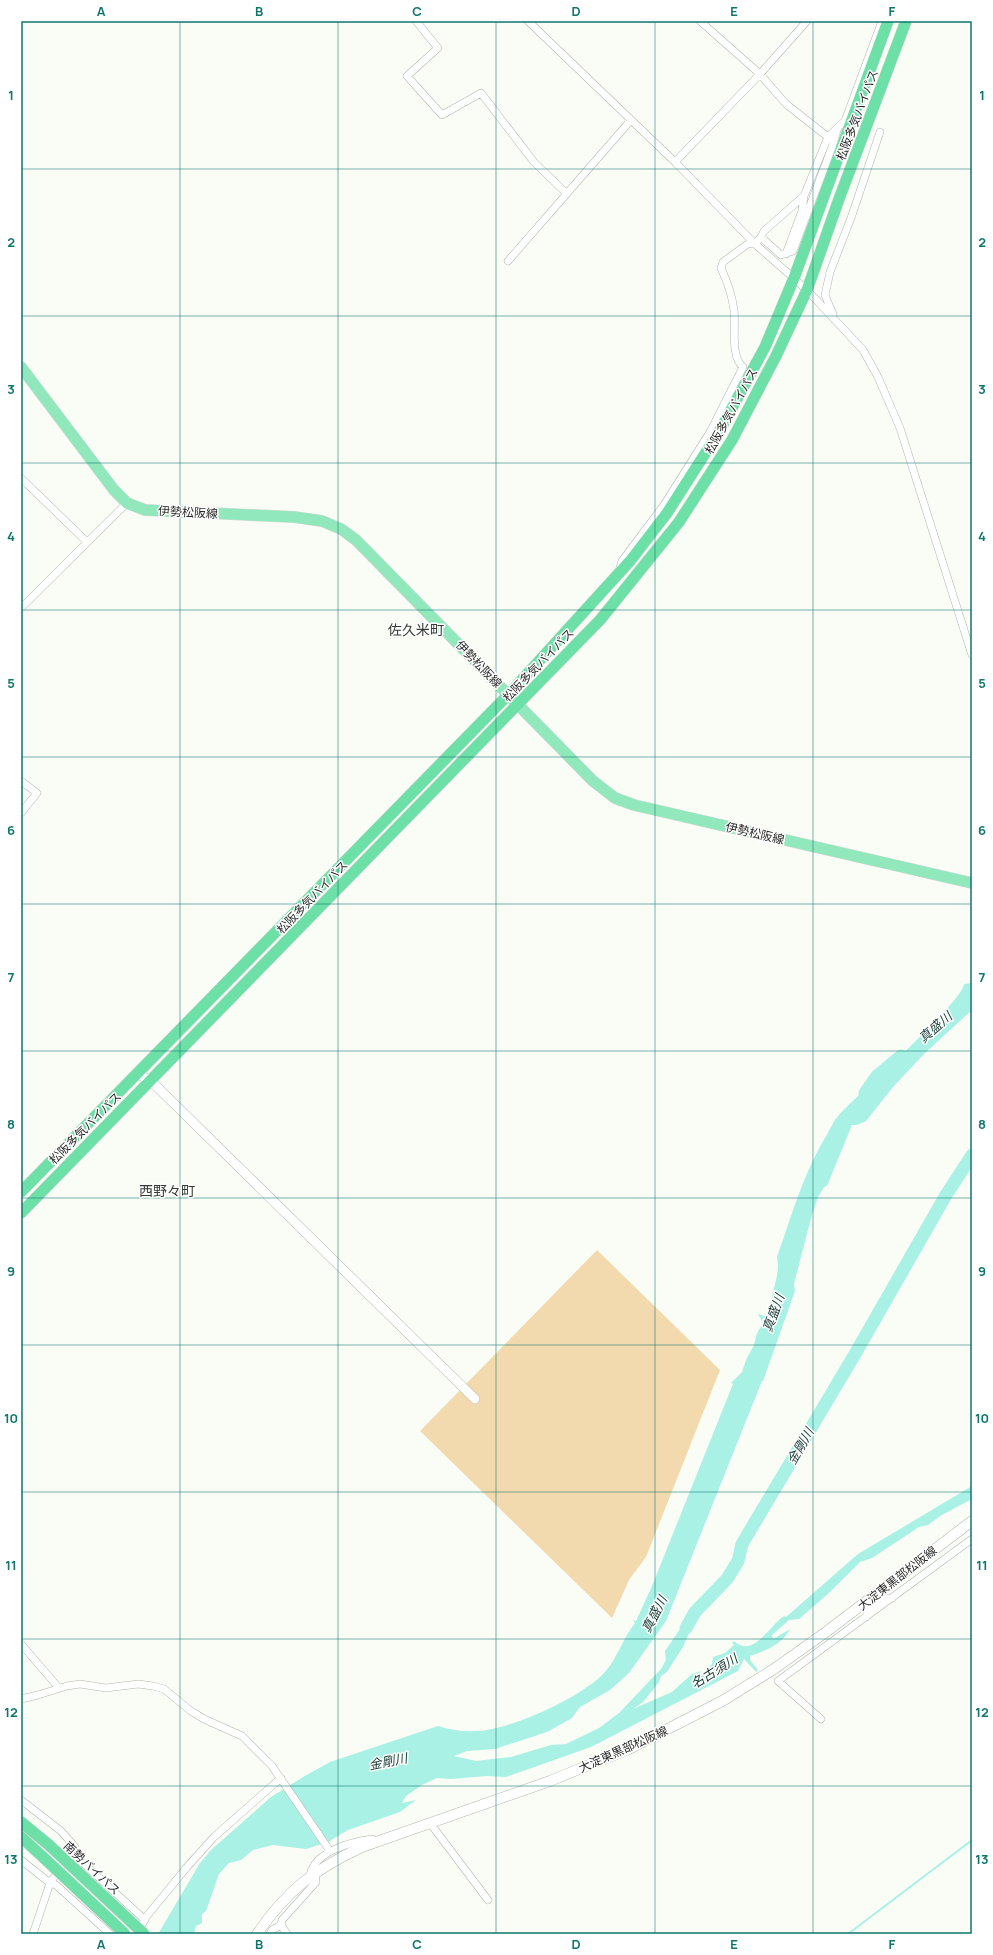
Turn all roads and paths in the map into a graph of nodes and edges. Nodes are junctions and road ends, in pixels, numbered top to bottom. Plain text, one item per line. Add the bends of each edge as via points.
1 (416, 21) edge
2 (528, 21) edge
3 (700, 21) edge
4 (807, 21) edge
5 (882, 21) edge
6 (888, 21) edge
7 (906, 21) edge
8 (760, 74) junction
9 (631, 120) junction
10 (838, 127) junction
11 (880, 132) dead end
12 (828, 137) junction
13 (675, 162) junction
14 (566, 193) junction
15 (804, 196) junction
16 (761, 236) junction
17 (755, 244) junction
18 (786, 254) junction
19 (508, 261) dead end
20 (794, 278) junction
21 (807, 290) junction
22 (837, 321) junction
23 (21, 367) edge
24 (21, 478) edge
25 (127, 503) junction
26 (87, 542) junction
27 (618, 574) junction
28 (21, 608) edge
29 (972, 655) edge
30 (509, 694) junction
31 (519, 705) junction
32 (21, 782) edge
33 (21, 813) edge
34 (972, 883) edge
35 (138, 1074) junction
36 (151, 1081) junction
37 (21, 1192) edge
38 (21, 1213) edge
39 (475, 1399) dead end
40 (972, 1521) edge
41 (972, 1539) edge
42 (893, 1598) junction
43 (874, 1599) junction
44 (866, 1617) junction
45 (21, 1644) edge
46 (63, 1687) junction
47 (21, 1699) edge
48 (821, 1719) dead end
49 (282, 1780) junction
50 (21, 1800) edge
51 (21, 1822) edge
52 (430, 1824) junction
53 (21, 1837) edge
54 (382, 1840) junction
55 (329, 1850) junction
56 (71, 1852) junction
57 (21, 1860) edge
58 (312, 1873) junction
59 (50, 1883) junction
60 (488, 1900) dead end
61 (145, 1920) junction
62 (280, 1925) junction
63 (33, 1934) edge
64 (110, 1934) edge
65 (125, 1934) edge
66 (136, 1934) edge
67 (144, 1934) edge
68 (257, 1934) edge
69 (270, 1934) edge
70 (287, 1934) edge

1 - 14 street via 438,48 407,76 442,115 481,93 534,162
2 - 9 street
3 - 8 street
4 - 8 street
5 - 10 street via 845,121
6 - 20 highway, 松阪多気バイパス
7 - 21 highway, 松阪多気バイパス
8 - 12 street via 786,104
8 - 13 street
9 - 13 street
9 - 14 street
10 - 12 street
10 - 18 street via 793,251
11 - 22 street via 830,272 825,296
12 - 15 street
13 - 17 street
14 - 19 street
15 - 16 street
15 - 18 street via 802,211
16 - 17 street
16 - 18 street via 781,255
17 - 20 street
17 - 27 street via 749,243 723,262 721,268 734,310 736,355 743,367 710,432 664,505 622,561
20 - 21 street
20 - 27 highway, 松阪多気バイパス via 765,347 720,430 667,513
21 - 22 street
21 - 31 highway, 松阪多気バイパス via 732,440 679,522 600,620
22 - 29 street via 863,350 900,428
23 - 25 main road, 伊勢松阪線 via 114,490
24 - 26 street
25 - 26 street
25 - 30 main road, 伊勢松阪線 via 145,510 294,517 322,521 341,529 361,544
26 - 28 street
27 - 30 highway, 松阪多気バイパス
30 - 31 main road, 伊勢松阪線
30 - 35 highway, 松阪多気バイパス
31 - 34 main road, 伊勢松阪線 via 596,784 622,801
31 - 36 highway, 松阪多気バイパス
32 - 33 street via 37,793
35 - 36 street
35 - 37 highway, 松阪多気バイパス
36 - 38 highway, 松阪多気バイパス
36 - 39 street via 252,1177
40 - 43 main road, 大淀東黒部松阪線
41 - 42 street
42 - 43 street
42 - 44 street
43 - 44 street
43 - 52 main road, 大淀東黒部松阪線 via 774,1669 724,1700 647,1740 550,1781
44 - 48 street via 778,1681
45 - 46 street
46 - 47 street
46 - 49 street via 86,1684 106,1688 138,1684 164,1689 204,1720 242,1736 272,1766
49 - 55 street
49 - 61 street via 214,1837
50 - 56 street via 61,1831 75,1847
51 - 67 highway, 南勢バイパス, bridge
52 - 54 main road, 大淀東黒部松阪線
52 - 60 street
53 - 65 highway, 南勢バイパス, bridge
54 - 55 street via 371,1839
54 - 58 main road, 大淀東黒部松阪線 via 336,1859
55 - 58 street via 311,1867
56 - 59 street
56 - 61 street
57 - 59 street
58 - 62 street via 316,1882
58 - 68 main road, 大淀東黒部松阪線 via 266,1920
59 - 63 street
59 - 64 street via 56,1885
61 - 66 street
62 - 69 street
62 - 70 street

